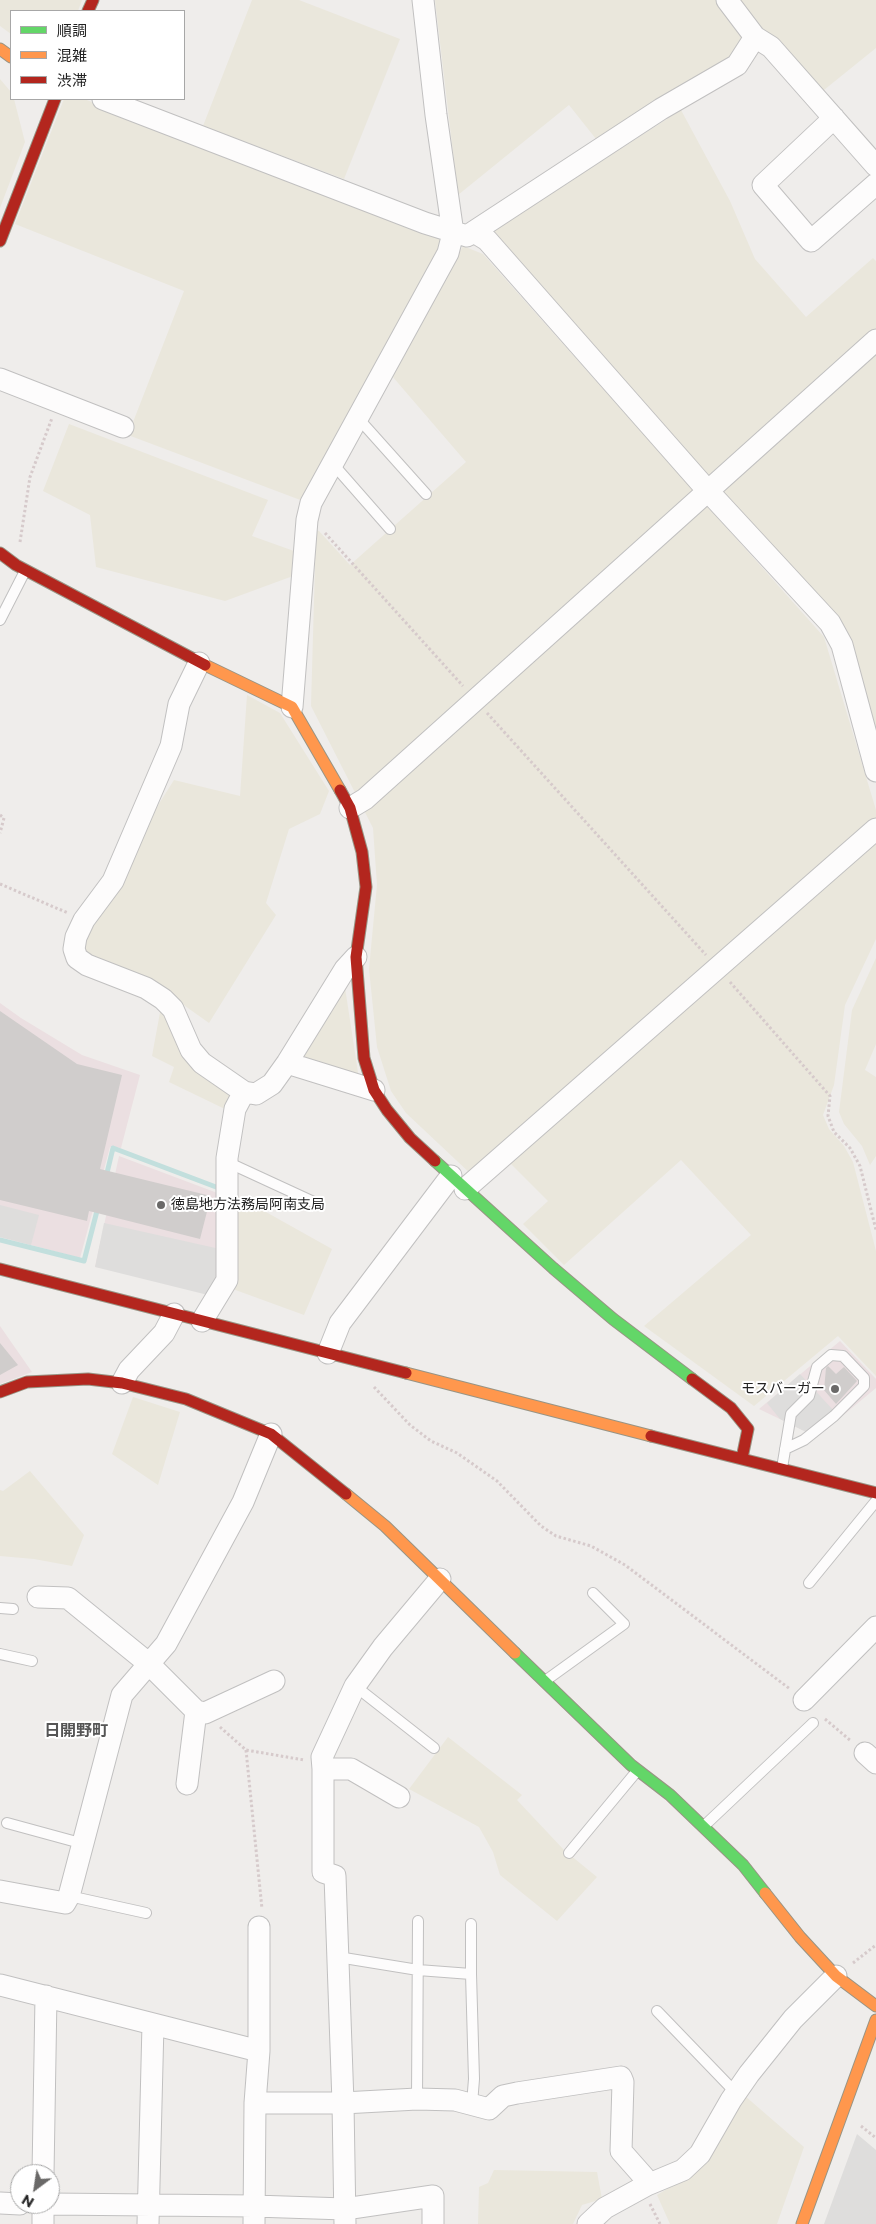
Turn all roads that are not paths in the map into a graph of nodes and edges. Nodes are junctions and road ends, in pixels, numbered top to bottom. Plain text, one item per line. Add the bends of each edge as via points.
1 (423, 0) edge
2 (727, 0) edge
3 (755, 37) junction
4 (55, 100) edge
5 (106, 100) edge
6 (834, 118) junction
7 (876, 166) edge
8 (876, 184) edge
9 (474, 232) junction
10 (452, 233) junction
11 (0, 241) edge
12 (876, 340) edge
13 (0, 378) edge
14 (358, 418) junction
15 (123, 427) dead end
16 (333, 464) junction
17 (708, 491) junction
18 (426, 494) dead end
19 (390, 529) dead end
20 (0, 553) edge
21 (21, 567) junction
22 (0, 620) edge
23 (199, 663) junction
24 (292, 707) junction
25 (876, 771) edge
26 (350, 808) junction
27 (876, 830) edge
28 (356, 957) junction
29 (287, 1063) junction
30 (374, 1090) junction
31 (244, 1092) junction
32 (227, 1162) junction
33 (458, 1183) junction
34 (318, 1204) dead end
35 (0, 1269) edge
36 (174, 1314) junction
37 (202, 1321) junction
38 (328, 1353) junction
39 (122, 1383) junction
40 (0, 1392) edge
41 (271, 1434) junction
42 (785, 1449) junction
43 (742, 1458) junction
44 (782, 1468) junction
45 (876, 1493) edge
46 (876, 1500) edge
47 (440, 1579) junction
48 (809, 1583) dead end
49 (593, 1592) dead end
50 (38, 1596) dead end
51 (0, 1608) edge
52 (13, 1609) dead end
53 (876, 1627) edge
54 (0, 1654) edge
55 (32, 1661) dead end
56 (148, 1663) junction
57 (274, 1681) dead end
58 (544, 1682) junction
59 (355, 1686) junction
60 (804, 1700) road end
61 (200, 1712) junction
62 (813, 1723) dead end
63 (434, 1748) dead end
64 (323, 1766) junction
65 (638, 1770) junction
66 (187, 1784) dead end
67 (399, 1797) dead end
68 (7, 1823) dead end
69 (703, 1827) junction
70 (84, 1844) junction
71 (569, 1853) dead end
72 (0, 1891) edge
73 (69, 1896) junction
74 (146, 1913) dead end
75 (418, 1921) dead end
76 (471, 1924) dead end
77 (259, 1927) road end
78 (338, 1957) junction
79 (418, 1970) junction
80 (471, 1974) junction
81 (836, 1976) junction
82 (0, 1985) edge
83 (46, 1996) junction
84 (876, 2006) edge
85 (657, 2011) dead end
86 (876, 2020) edge
87 (153, 2024) junction
88 (259, 2051) junction
89 (736, 2093) junction
90 (417, 2099) junction
91 (255, 2103) junction
92 (343, 2103) junction
93 (472, 2104) junction
94 (44, 2164) edge
95 (648, 2186) junction
96 (60, 2205) edge
97 (148, 2214) edge
98 (254, 2215) edge
99 (345, 2216) edge
100 (434, 2224) edge
101 (588, 2224) edge
102 (802, 2224) edge

1 - 10 street
2 - 3 street
3 - 6 street via 771,47
3 - 9 street via 737,65 661,109
4 - 11 street
5 - 10 street
6 - 7 street
6 - 8 street via 763,185 811,241
9 - 10 street via 468,236
9 - 17 street via 487,240
10 - 14 street via 448,253
12 - 17 street
13 - 15 street
14 - 16 street
14 - 18 lane
16 - 19 lane
16 - 24 street via 312,503 307,520
17 - 25 street via 830,623 842,645
17 - 26 street via 365,799
20 - 21 street
21 - 22 lane
21 - 23 street
23 - 24 street
23 - 31 street via 180,704 171,746 113,881 84,920 74,949 77,958 87,965 146,988 163,999 173,1009 191,1050 202,1063
24 - 26 street
26 - 28 street via 362,852 366,888
27 - 33 street via 719,968
28 - 29 street via 345,969
28 - 30 street via 364,1058
29 - 30 street
29 - 31 street via 272,1084 256,1094
30 - 33 street via 410,1138
31 - 32 street via 235,1110
32 - 34 lane
32 - 37 street via 227,1280
33 - 38 street via 340,1323
33 - 43 street via 613,1319 731,1408 748,1429
35 - 36 street
36 - 37 street
36 - 39 street via 164,1334 129,1370
37 - 38 street
38 - 43 street
39 - 40 street via 88,1379 28,1382
39 - 41 street via 186,1399
41 - 47 street via 385,1526
41 - 56 street via 243,1502 166,1644
42 - 42 lane via 804,1440 864,1386 864,1378 843,1356 832,1355 817,1367 809,1396 791,1414
42 - 44 lane
43 - 44 street
44 - 45 street
46 - 48 lane
47 - 58 street
47 - 59 street
49 - 58 lane via 624,1624
50 - 56 street via 68,1598
51 - 52 lane
53 - 60 street
54 - 55 lane
56 - 61 street
56 - 70 street via 122,1695
57 - 61 street
58 - 65 street
59 - 63 lane
59 - 64 street via 326,1748
61 - 66 street
62 - 69 lane
64 - 67 street via 351,1769
64 - 78 street via 323,1872 335,1876
65 - 69 street
65 - 71 lane
68 - 70 lane
69 - 81 street via 743,1865 800,1937
70 - 73 street
72 - 73 street via 65,1903
73 - 74 lane
75 - 79 lane
76 - 80 lane
77 - 88 street
78 - 79 lane
78 - 92 street
79 - 80 lane
79 - 90 lane
80 - 93 lane
81 - 84 street
81 - 89 street via 793,2019
82 - 83 street
83 - 87 street
83 - 94 street
85 - 89 lane
86 - 102 street
87 - 88 street
87 - 97 street
88 - 91 street
89 - 95 street via 700,2154 683,2170
90 - 92 street
90 - 93 street
91 - 92 street
91 - 98 street
92 - 99 street
93 - 95 street via 489,2109 503,2096 621,2077 621,2151
95 - 101 street via 605,2208
96 - 97 street
97 - 98 street
98 - 99 street
99 - 100 street via 433,2196

